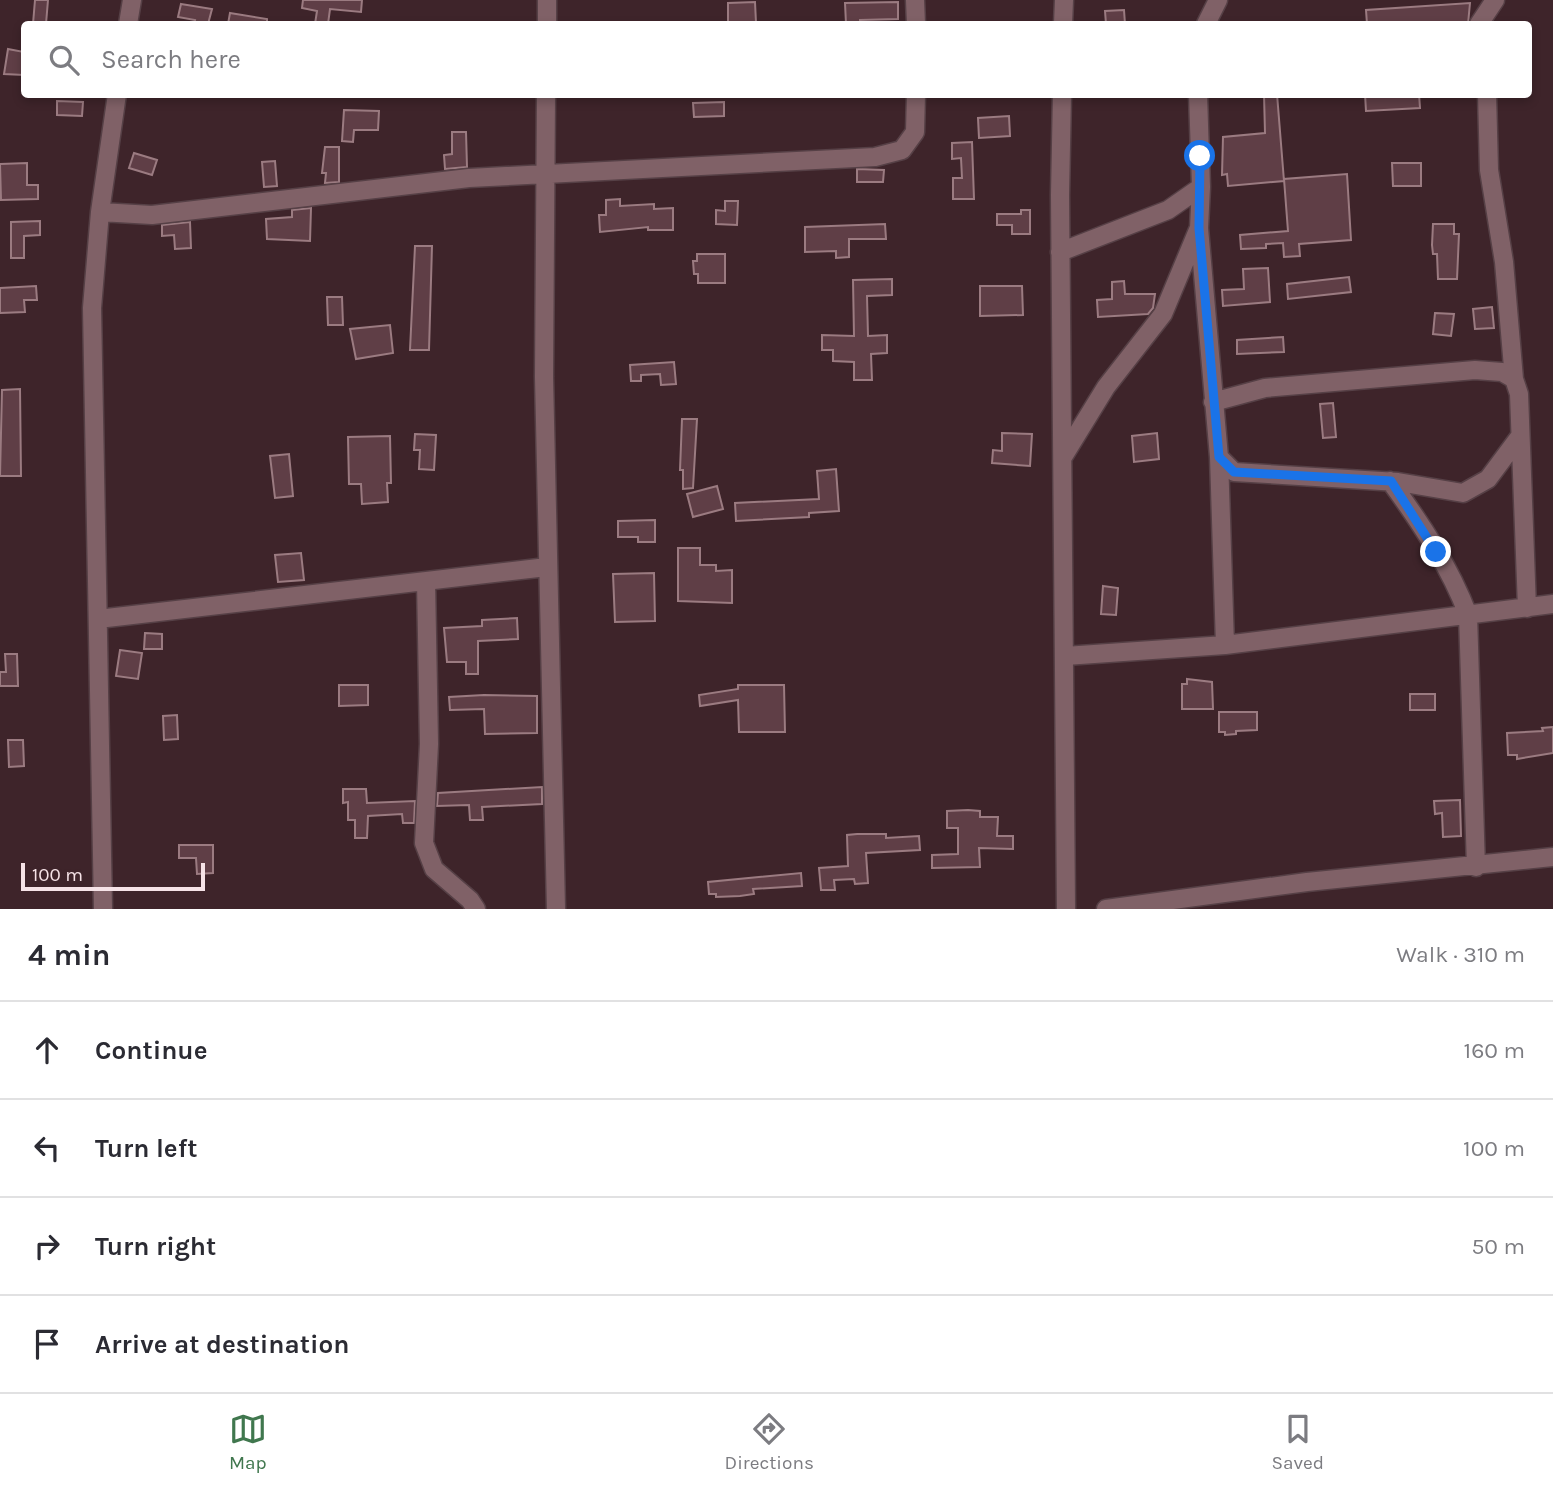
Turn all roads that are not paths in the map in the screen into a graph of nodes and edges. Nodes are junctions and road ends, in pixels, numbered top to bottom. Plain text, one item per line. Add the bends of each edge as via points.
1 (132, 0) edge
2 (547, 0) edge
3 (915, 0) edge
4 (1064, 0) edge
5 (1217, 0) edge
6 (1495, 0) edge
7 (128, 21) edge
8 (547, 21) edge
9 (916, 21) edge
10 (1063, 21) edge
11 (1207, 21) edge
12 (1481, 21) edge
13 (116, 98) edge
14 (546, 98) edge
15 (916, 98) edge
16 (1062, 98) edge
17 (1198, 98) edge
18 (1487, 98) edge
19 (545, 174) junction
20 (1201, 187) junction
21 (100, 212) junction
22 (1199, 228) junction
23 (1060, 252) junction
24 (1514, 379) junction
25 (1213, 402) junction
26 (1520, 436) junction
27 (1063, 457) junction
28 (1219, 457) junction
29 (1391, 481) junction
30 (547, 567) junction
31 (426, 581) junction
32 (1553, 604) edge
33 (1527, 608) junction
34 (1468, 615) junction
35 (98, 619) junction
36 (1225, 645) junction
37 (1065, 656) junction
38 (1553, 858) edge
39 (1476, 867) junction
40 (103, 909) edge
41 (476, 909) edge
42 (556, 909) edge
43 (1066, 909) edge
44 (1106, 909) edge

1 - 7 street
2 - 8 street
3 - 9 street
4 - 10 street
5 - 11 street
6 - 12 street
13 - 21 street
14 - 19 street
15 - 19 street via 915,132 902,150 874,157
16 - 23 street
17 - 20 street
18 - 24 street via 1489,170 1504,262
19 - 21 street via 469,178 152,215
19 - 30 street
20 - 22 street
20 - 23 street via 1168,210
21 - 35 street via 92,309
22 - 25 street
22 - 27 street via 1163,314 1106,387
23 - 27 street
24 - 25 street via 1502,372 1475,370 1265,388
24 - 26 street
25 - 28 street
26 - 29 street via 1488,479 1462,493
26 - 33 street
27 - 37 street
28 - 29 street via 1234,472
28 - 36 street
29 - 34 street via 1460,592
30 - 31 street
30 - 42 street
31 - 35 street
31 - 41 street via 429,744 424,843 434,869
32 - 33 street
33 - 34 street
34 - 36 street
34 - 39 street
35 - 40 street
36 - 37 street
37 - 43 street
38 - 39 street
39 - 44 street via 1307,882

